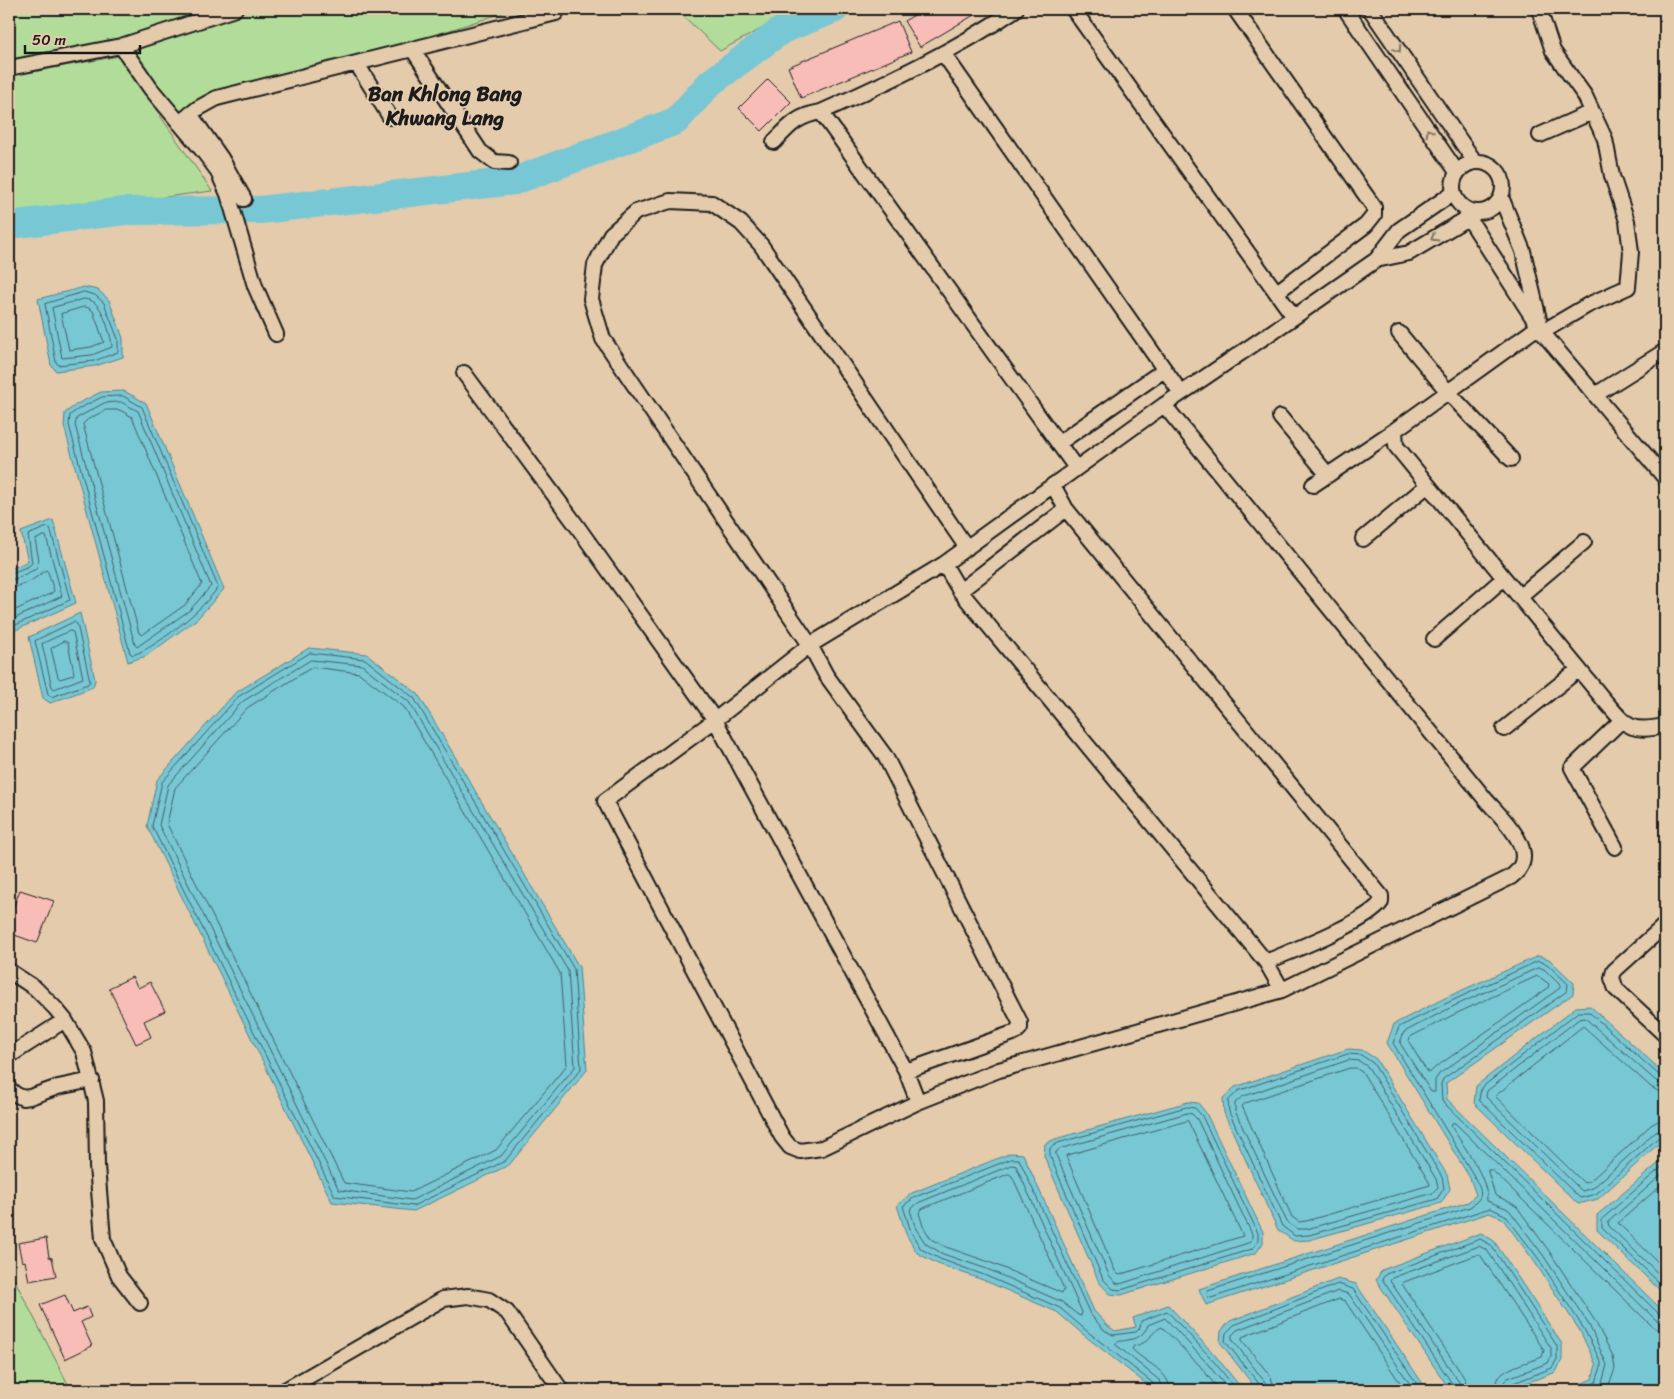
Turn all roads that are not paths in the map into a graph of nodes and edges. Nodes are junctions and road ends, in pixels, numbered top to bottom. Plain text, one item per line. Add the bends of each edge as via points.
1 (236, 9) edge
2 (1016, 9) edge
3 (1073, 9) edge
4 (1235, 9) edge
5 (1347, 9) edge
6 (1370, 9) edge
7 (1539, 9) edge
8 (556, 13) dead end
9 (121, 46) junction
10 (413, 50) junction
11 (943, 53) junction
12 (357, 64) junction
13 (9, 68) edge
14 (821, 112) junction
15 (1592, 112) junction
16 (190, 114) junction
17 (390, 117) dead end
18 (179, 123) junction
19 (1540, 135) dead end
20 (774, 142) dead end
21 (509, 162) dead end
22 (1475, 162) junction
23 (1457, 172) junction
24 (1453, 193) junction
25 (1502, 197) junction
26 (244, 199) dead end
27 (1472, 215) junction
28 (1376, 260) junction
29 (1277, 292) junction
30 (1294, 317) junction
31 (1540, 330) junction
32 (1399, 333) dead end
33 (276, 334) dead end
34 (1665, 351) edge
35 (1164, 370) junction
36 (464, 373) dead end
37 (1448, 392) junction
38 (1181, 393) junction
39 (1595, 395) junction
40 (1164, 404) junction
41 (1280, 417) dead end
42 (1395, 430) junction
43 (1059, 443) junction
44 (1511, 459) dead end
45 (1076, 468) junction
46 (1328, 475) junction
47 (1665, 478) edge
48 (1053, 485) junction
49 (1313, 485) dead end
50 (1428, 485) junction
51 (1066, 509) junction
52 (1363, 539) dead end
53 (1584, 542) dead end
54 (967, 548) junction
55 (944, 564) junction
56 (1504, 578) junction
57 (960, 591) junction
58 (1519, 597) junction
59 (1434, 639) dead end
60 (810, 645) junction
61 (1579, 669) junction
62 (715, 720) junction
63 (1622, 720) junction
64 (1665, 726) edge
65 (1504, 729) dead end
66 (1615, 847) dead end
67 (1665, 925) edge
68 (1266, 962) junction
69 (9, 971) edge
70 (1282, 990) junction
71 (65, 1020) junction
72 (1665, 1035) edge
73 (9, 1056) edge
74 (906, 1071) junction
75 (92, 1080) junction
76 (9, 1089) edge
77 (918, 1102) junction
78 (140, 1303) dead end
79 (285, 1390) edge
80 (561, 1390) edge

1 - 9 street
2 - 11 street
3 - 29 street
4 - 29 street via 1374,207 1374,215 1366,225
23 -> 5 street
6 -> 22 street
7 - 15 street via 1553,51 1585,96
8 - 10 street
9 - 13 street
9 - 18 street via 150,89
10 - 12 street
10 - 21 street via 480,151 494,162
11 - 14 street
11 - 35 street
12 - 16 street via 217,98
12 - 17 street
14 - 20 street via 797,119
14 - 43 street
15 - 19 street
15 - 31 street via 1605,139 1612,176 1627,221 1631,252 1628,286
16 - 18 street
16 - 26 street via 221,158
18 - 33 street via 217,170 228,194 255,286
22 - 23 street via 1464,165
22 - 25 street via 1485,163 1501,176
23 - 24 street via 1452,182
24 - 27 street via 1457,202
24 - 28 street via 1399,230
25 - 27 street via 1486,212
25 - 31 street via 1524,251
27 -> 28 street via 1409,253
27 - 31 street
28 - 30 street
29 - 30 street
30 - 38 street
31 - 37 street
31 - 39 street
32 - 37 street
34 - 39 street
35 - 38 street
35 - 43 street
36 - 62 street
37 - 42 street
37 - 44 street
38 - 40 street
39 - 47 street
40 - 45 street
40 - 70 street via 1513,830 1522,848 1523,861 1519,870 1510,877
41 - 46 street
42 - 46 street
42 - 50 street via 1396,446
43 - 45 street
45 - 48 street
46 - 49 street
48 - 51 street
48 - 54 street
50 - 52 street
50 - 56 street
51 - 57 street
51 - 68 street via 1381,896 1376,910
53 - 58 street
54 - 55 street
54 - 60 street via 761,244 740,223 712,203 670,201 636,212 611,234 595,266 591,299 603,339
55 - 57 street
55 - 60 street
56 - 58 street
56 - 59 street
57 - 68 street
58 - 61 street
60 - 62 street
60 - 74 street via 826,676 885,756 1020,1022 1016,1032
61 - 63 street
61 - 65 street
62 - 74 street
62 - 77 street via 605,801 782,1137 790,1147 800,1152 822,1148
63 - 64 street via 1628,726 1645,730
63 - 66 street via 1572,768
67 - 72 street via 1614,971 1612,978 1616,989
68 - 70 street
69 - 71 street via 35,988
70 - 77 street via 998,1070
71 - 73 street
71 - 75 street via 84,1052
74 - 77 street
75 - 76 street via 23,1098
75 - 78 street via 96,1101 103,1239 119,1276
79 - 80 street via 443,1299 468,1296 489,1300 507,1312

